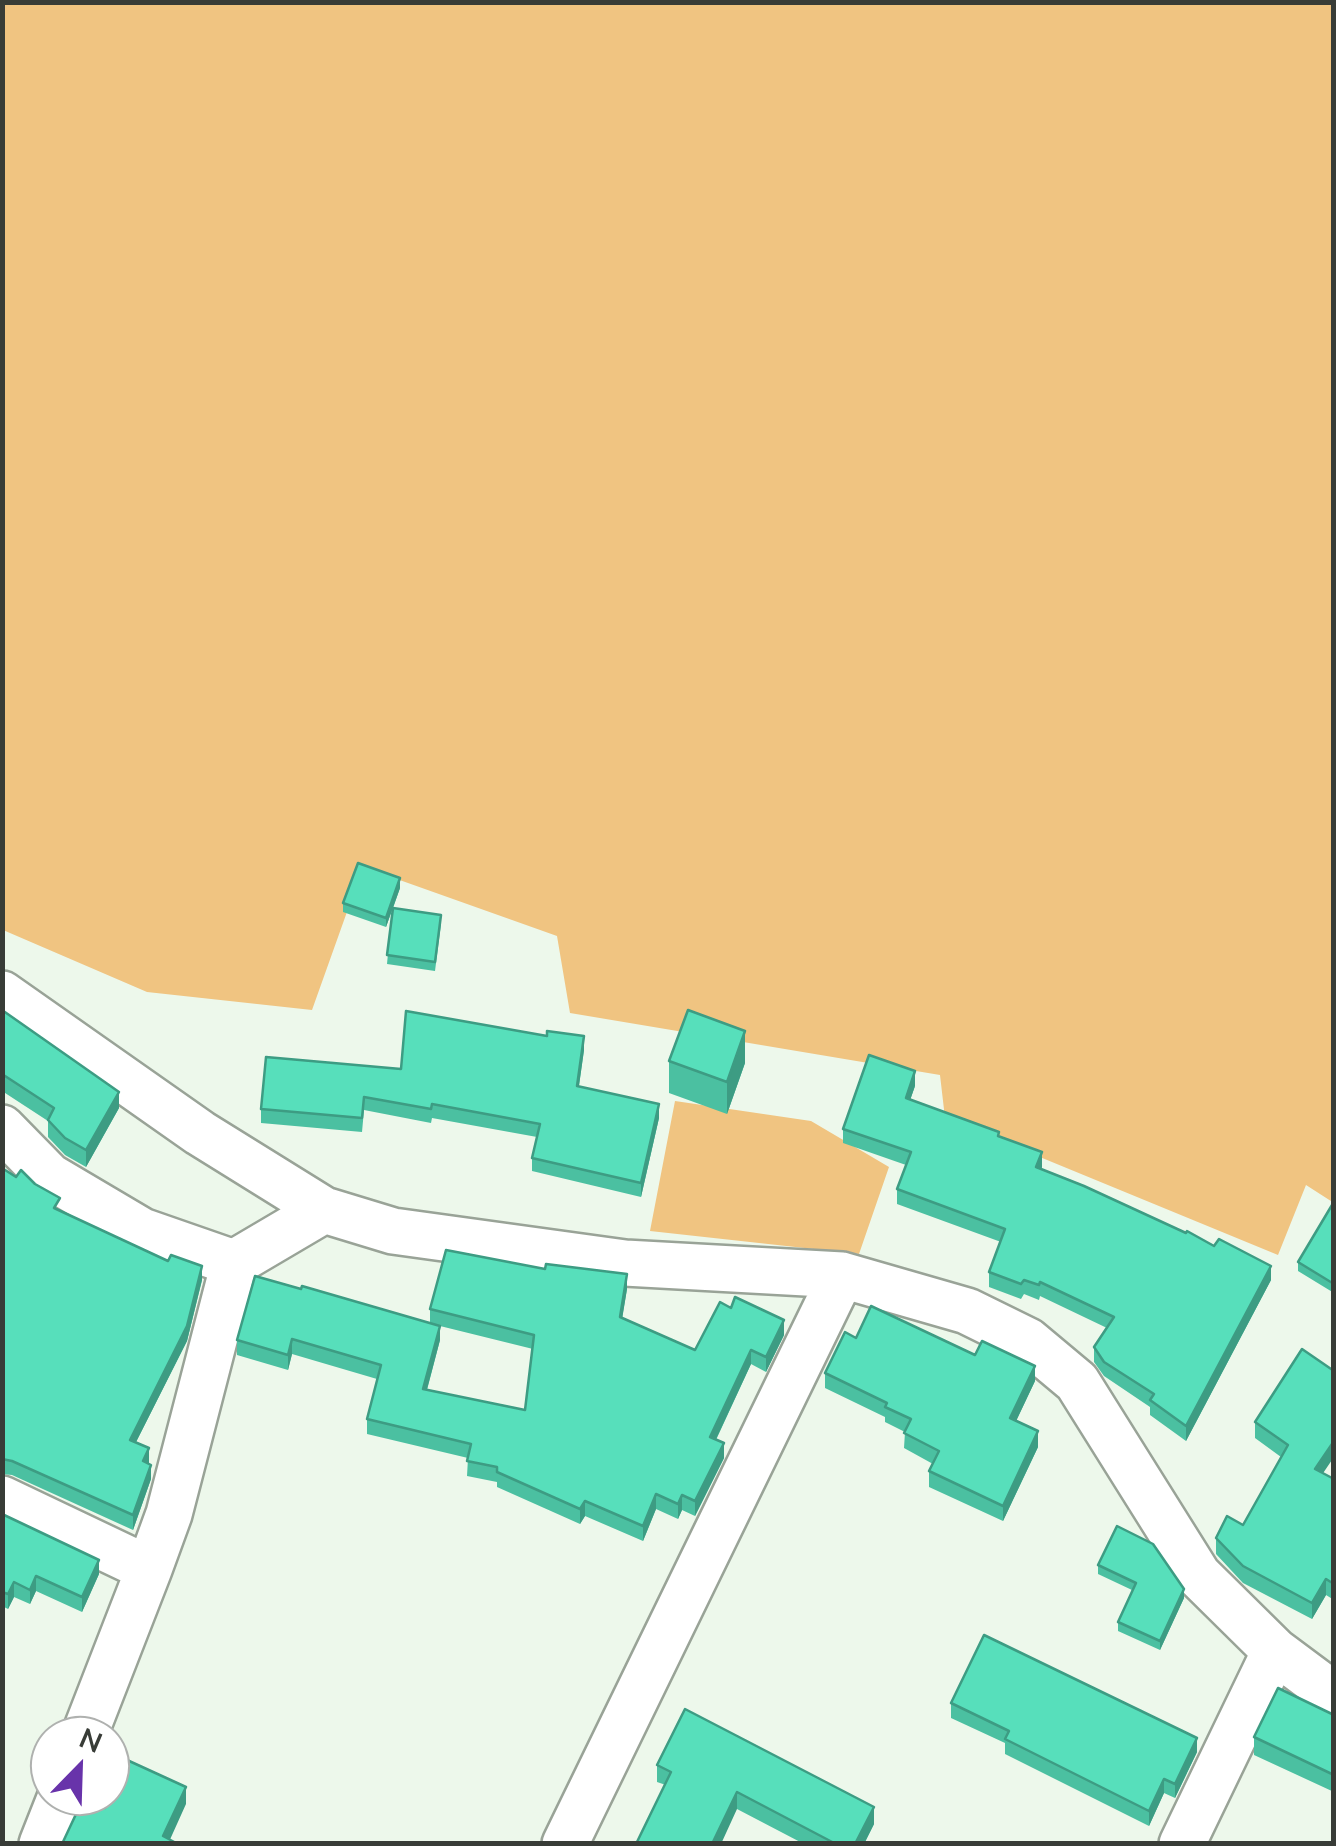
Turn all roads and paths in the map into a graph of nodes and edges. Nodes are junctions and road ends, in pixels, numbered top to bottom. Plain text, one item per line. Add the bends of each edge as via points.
1 (2, 994) edge
2 (2, 1128) edge
3 (324, 1210) junction
4 (234, 1263) junction
5 (842, 1276) junction
6 (2, 1499) edge
7 (149, 1569) junction
8 (1275, 1650) junction
9 (1334, 1695) edge
10 (92, 1716) edge
11 (53, 1816) edge
12 (42, 1844) edge
13 (565, 1844) edge
14 (1182, 1844) edge

1 - 3 street via 200,1133
2 - 4 street via 49,1176 142,1231
3 - 4 street
3 - 5 street via 393,1231 625,1263
4 - 7 street
5 - 8 street via 966,1311 1028,1341 1077,1382 1198,1575
5 - 13 street
6 - 7 street
7 - 10 street
8 - 9 street
8 - 14 street
11 - 12 street

